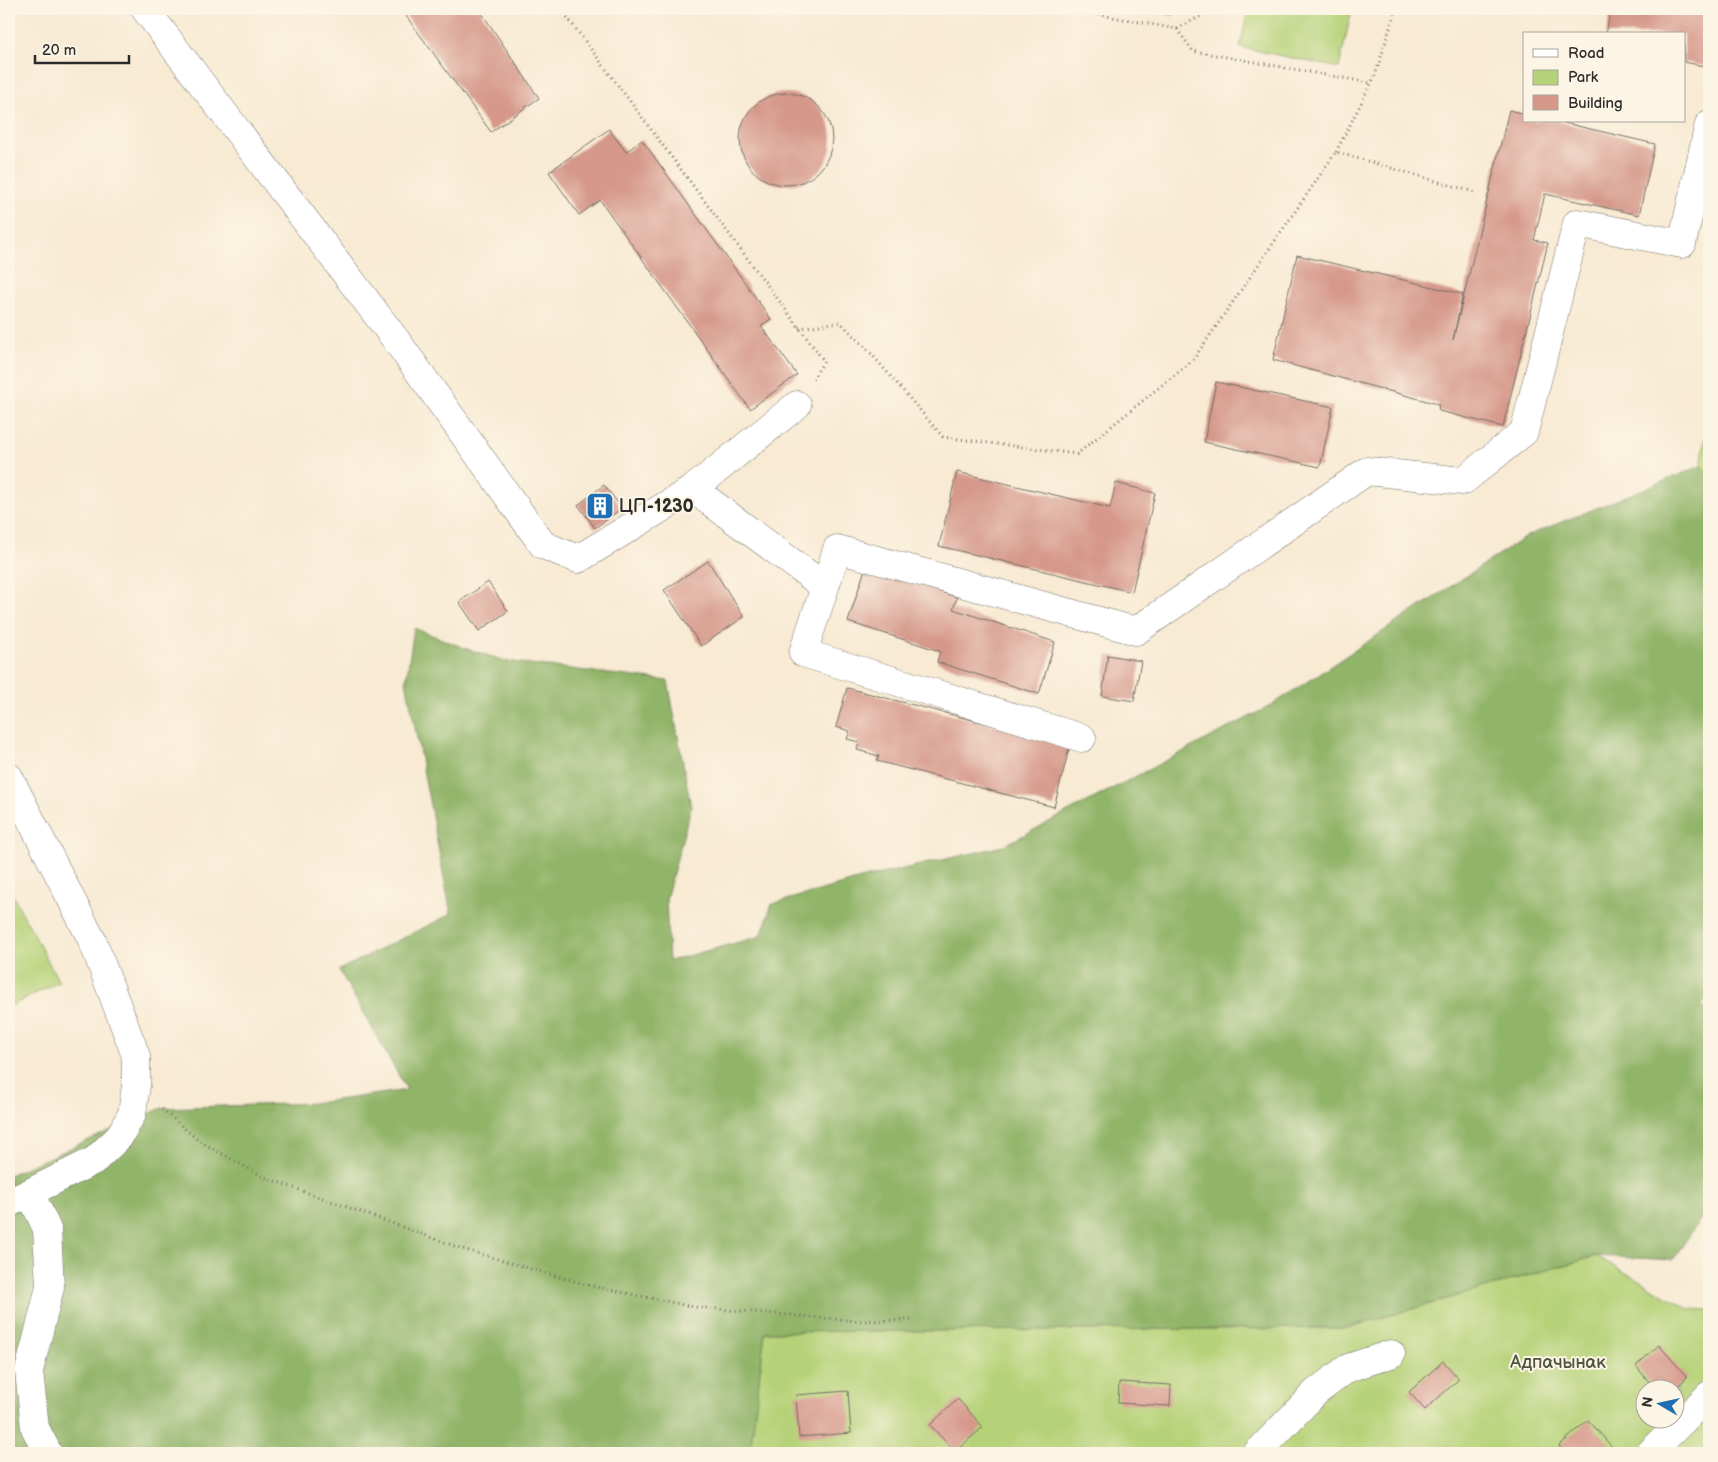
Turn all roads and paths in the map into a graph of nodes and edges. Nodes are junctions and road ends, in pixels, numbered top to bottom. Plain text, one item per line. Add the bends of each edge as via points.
1 (145, 9) edge
2 (561, 9) edge
3 (1069, 9) edge
4 (1214, 9) edge
5 (1396, 9) edge
6 (1177, 29) junction
7 (1371, 83) junction
8 (1709, 124) edge
9 (1336, 152) junction
10 (1474, 192) dead end
11 (799, 328) junction
12 (797, 405) joint
13 (693, 489) junction
14 (825, 587) junction
15 (1082, 738) dead end
16 (9, 777) edge
17 (136, 1085) junction
18 (19, 1198) edge
19 (911, 1320) dead end
20 (1391, 1354) dead end
21 (1709, 1395) edge
22 (48, 1453) edge
23 (1257, 1453) edge
24 (1650, 1453) edge

1 - 13 street via 396,340 543,545 578,559
2 - 11 path
3 - 6 path
4 - 6 path
5 - 7 path
6 - 7 path via 1193,51
7 - 9 path
8 - 14 street via 1682,244 1577,223 1524,432 1463,481 1367,471 1136,631 837,549
9 - 10 path
9 - 11 path via 1193,360 1077,454 943,437 840,322
11 - 12 path via 824,361
12 - 13 street
13 - 14 street
14 - 15 street via 803,653
16 - 17 street via 93,942 136,1056
17 - 18 street via 132,1114 119,1137 95,1160
17 - 19 path via 199,1141 264,1177 463,1249 591,1286 694,1306 857,1321
18 - 22 street via 47,1229 50,1287 29,1371 35,1428
20 - 23 street via 1348,1368 1316,1392
21 - 24 street

